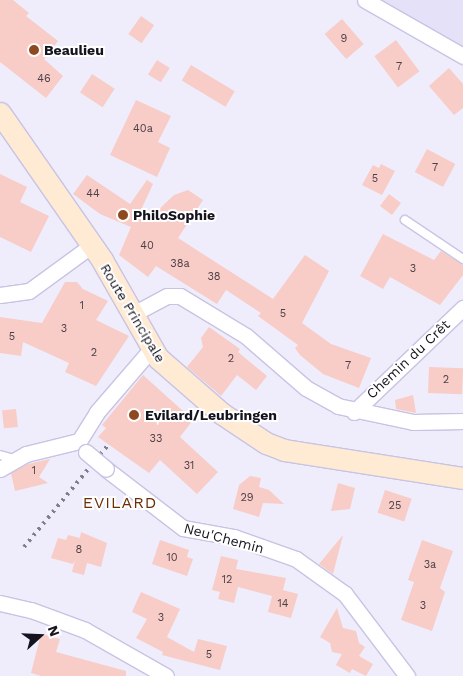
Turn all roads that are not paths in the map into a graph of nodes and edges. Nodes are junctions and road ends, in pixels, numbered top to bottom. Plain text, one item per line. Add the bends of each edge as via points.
1 (364, 0) edge
2 (463, 56) edge
3 (0, 113) edge
4 (404, 220) dead end
5 (92, 245) junction
6 (463, 259) edge
7 (0, 295) edge
8 (463, 308) edge
9 (133, 314) junction
10 (152, 348) junction
11 (354, 412) junction
12 (463, 421) edge
13 (82, 447) junction
14 (7, 457) edge
15 (0, 468) edge
16 (463, 478) edge
17 (0, 603) edge
18 (166, 676) edge
19 (407, 676) edge

1 - 2 street
3 - 5 street, Route Principale
4 - 6 lane
5 - 7 street via 29,291
5 - 9 street, Route Principale
8 - 11 street, Chemin du Crêt
9 - 10 street, Route Principale
9 - 11 street via 167,296 185,298 251,340 313,393
10 - 13 street via 102,406
10 - 16 street, Route Principale via 167,369 221,414 266,443 311,456
11 - 12 street via 413,422
13 - 14 street
13 - 19 street, Neu'Chemin, bridge via 183,528 234,538 296,559 345,594 376,630
14 - 15 street
17 - 18 street via 85,630

